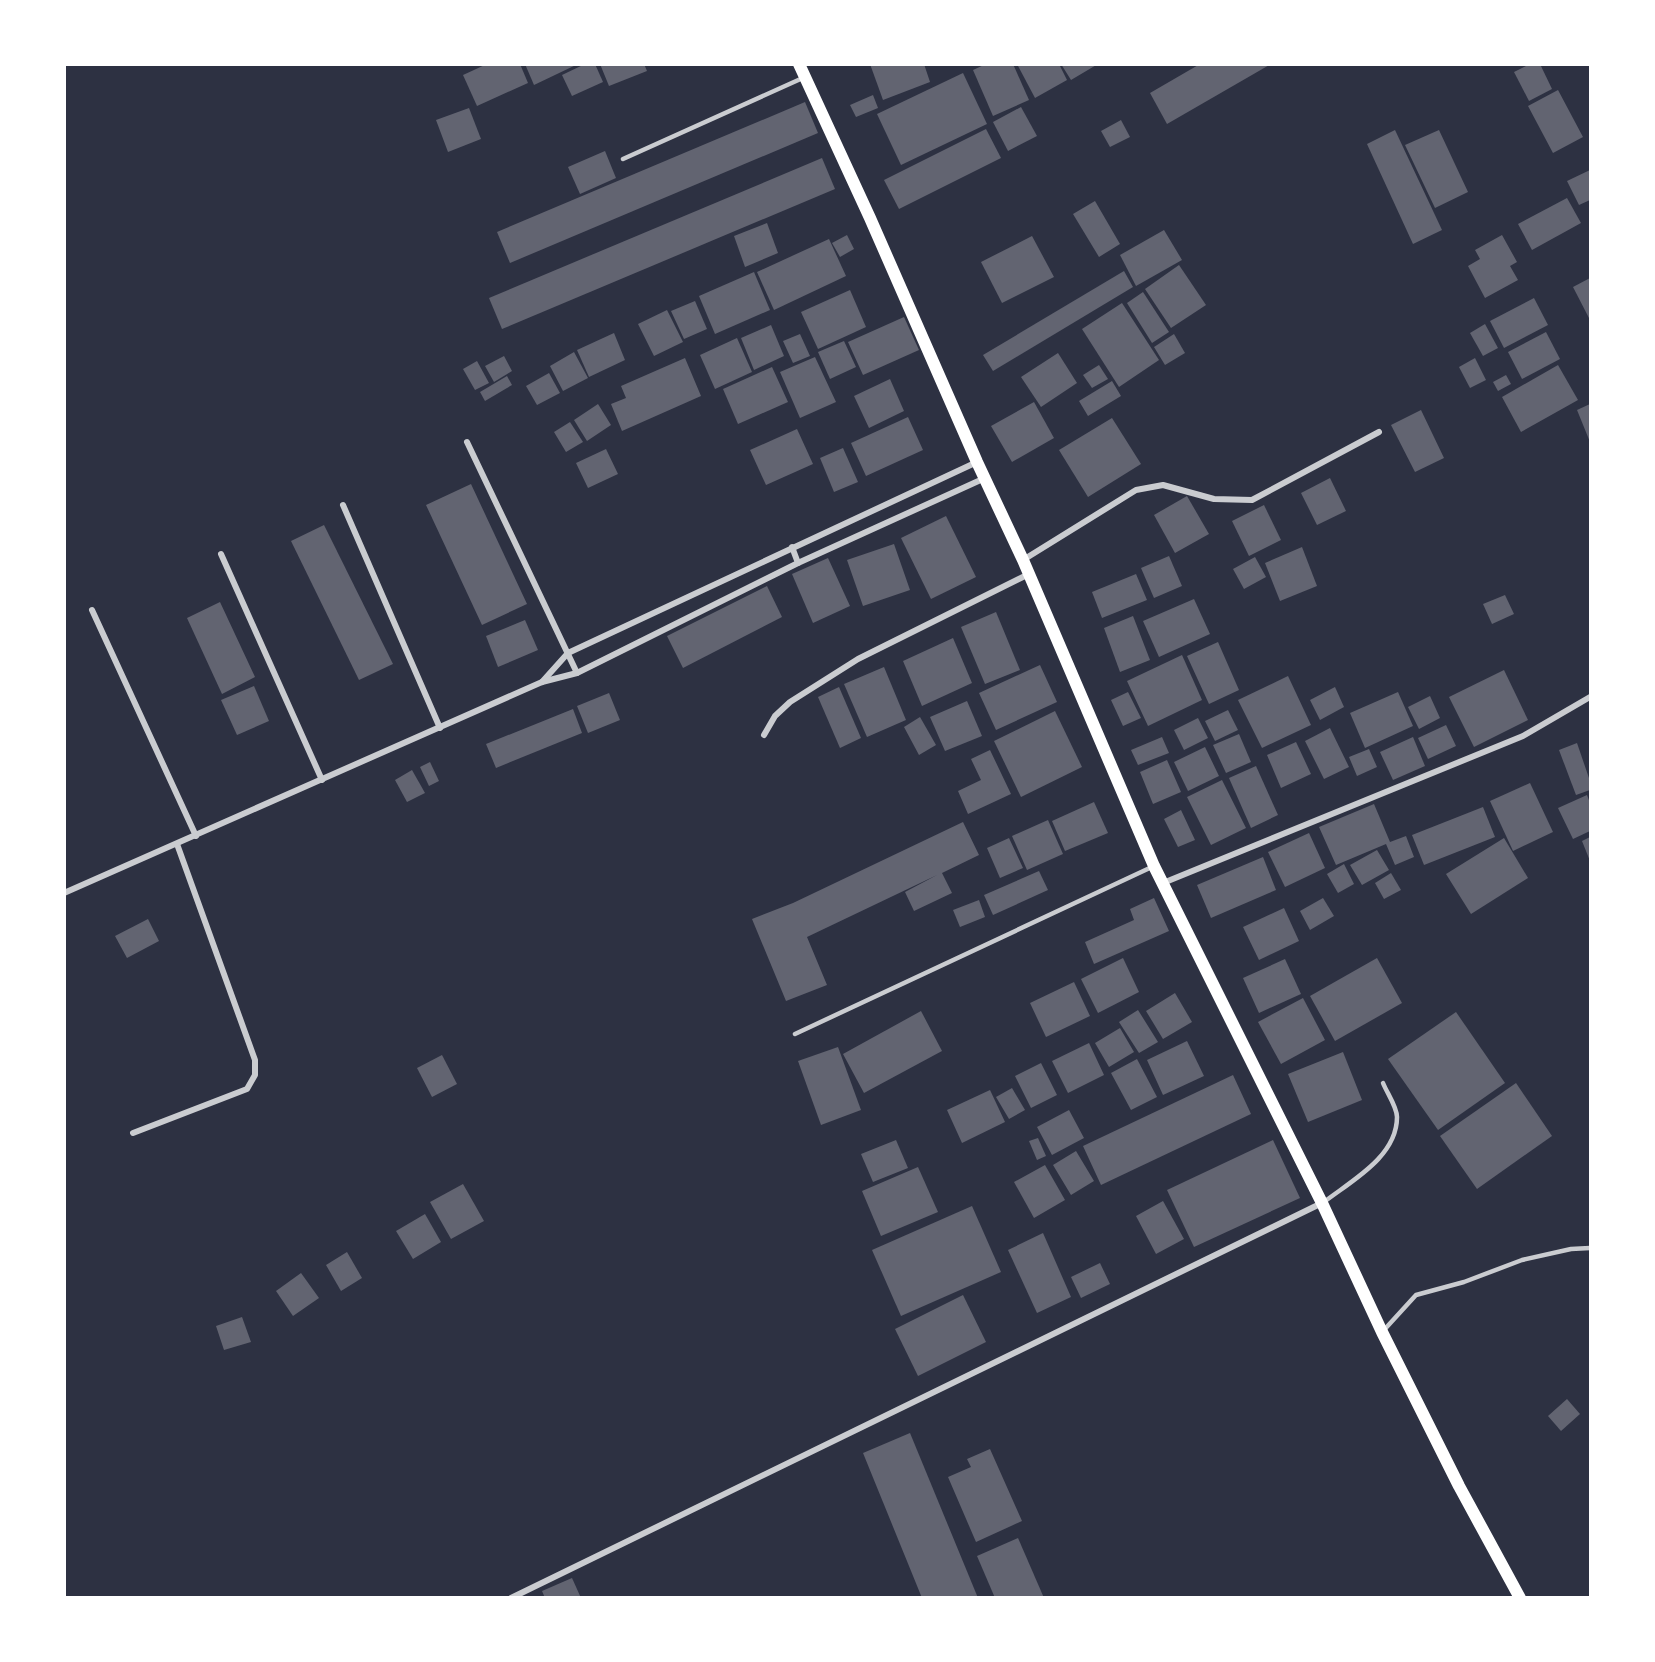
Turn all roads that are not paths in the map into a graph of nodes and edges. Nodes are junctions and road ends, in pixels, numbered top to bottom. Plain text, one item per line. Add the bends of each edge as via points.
1 (799, 64) edge
2 (805, 77) junction
3 (623, 159) dead end
4 (1379, 432) dead end
5 (467, 442) dead end
6 (977, 462) junction
7 (985, 478) junction
8 (343, 505) dead end
9 (792, 547) junction
10 (220, 554) dead end
11 (1023, 560) junction
12 (798, 563) junction
13 (1029, 574) junction
14 (92, 610) dead end
15 (568, 653) junction
16 (577, 674) junction
17 (542, 682) junction
18 (1590, 697) edge
19 (441, 728) junction
20 (764, 735) dead end
21 (322, 780) junction
22 (196, 836) junction
23 (177, 844) junction
24 (1154, 867) junction
25 (1163, 882) junction
26 (64, 893) edge
27 (795, 1034) dead end
28 (1383, 1083) dead end
29 (133, 1133) dead end
30 (1322, 1203) junction
31 (1590, 1248) edge
32 (1382, 1332) junction
33 (511, 1598) edge
34 (1520, 1598) edge

1 - 2 main road
2 - 3 lane
2 - 6 main road
4 - 11 street via 1252,500 1214,499 1162,485 1136,490
5 - 15 street
6 - 7 main road
6 - 9 street
7 - 11 main road
7 - 12 street
8 - 19 street
9 - 12 street
9 - 15 street
10 - 21 street
11 - 13 main road
12 - 16 street
13 - 20 street via 858,659 790,702 775,716
13 - 24 main road
14 - 22 street
15 - 16 street
15 - 17 street
16 - 17 street
17 - 19 street
18 - 25 street via 1523,736
19 - 21 street
21 - 22 street
22 - 23 street
23 - 26 street
23 - 29 street via 255,1060 255,1075 247,1089
24 - 25 main road
24 - 27 lane
25 - 30 main road
28 - 30 lane via 1397,1115 1394,1134 1381,1157
30 - 32 main road
30 - 33 street
31 - 32 lane via 1522,1260 1416,1295
32 - 34 main road via 1458,1486

